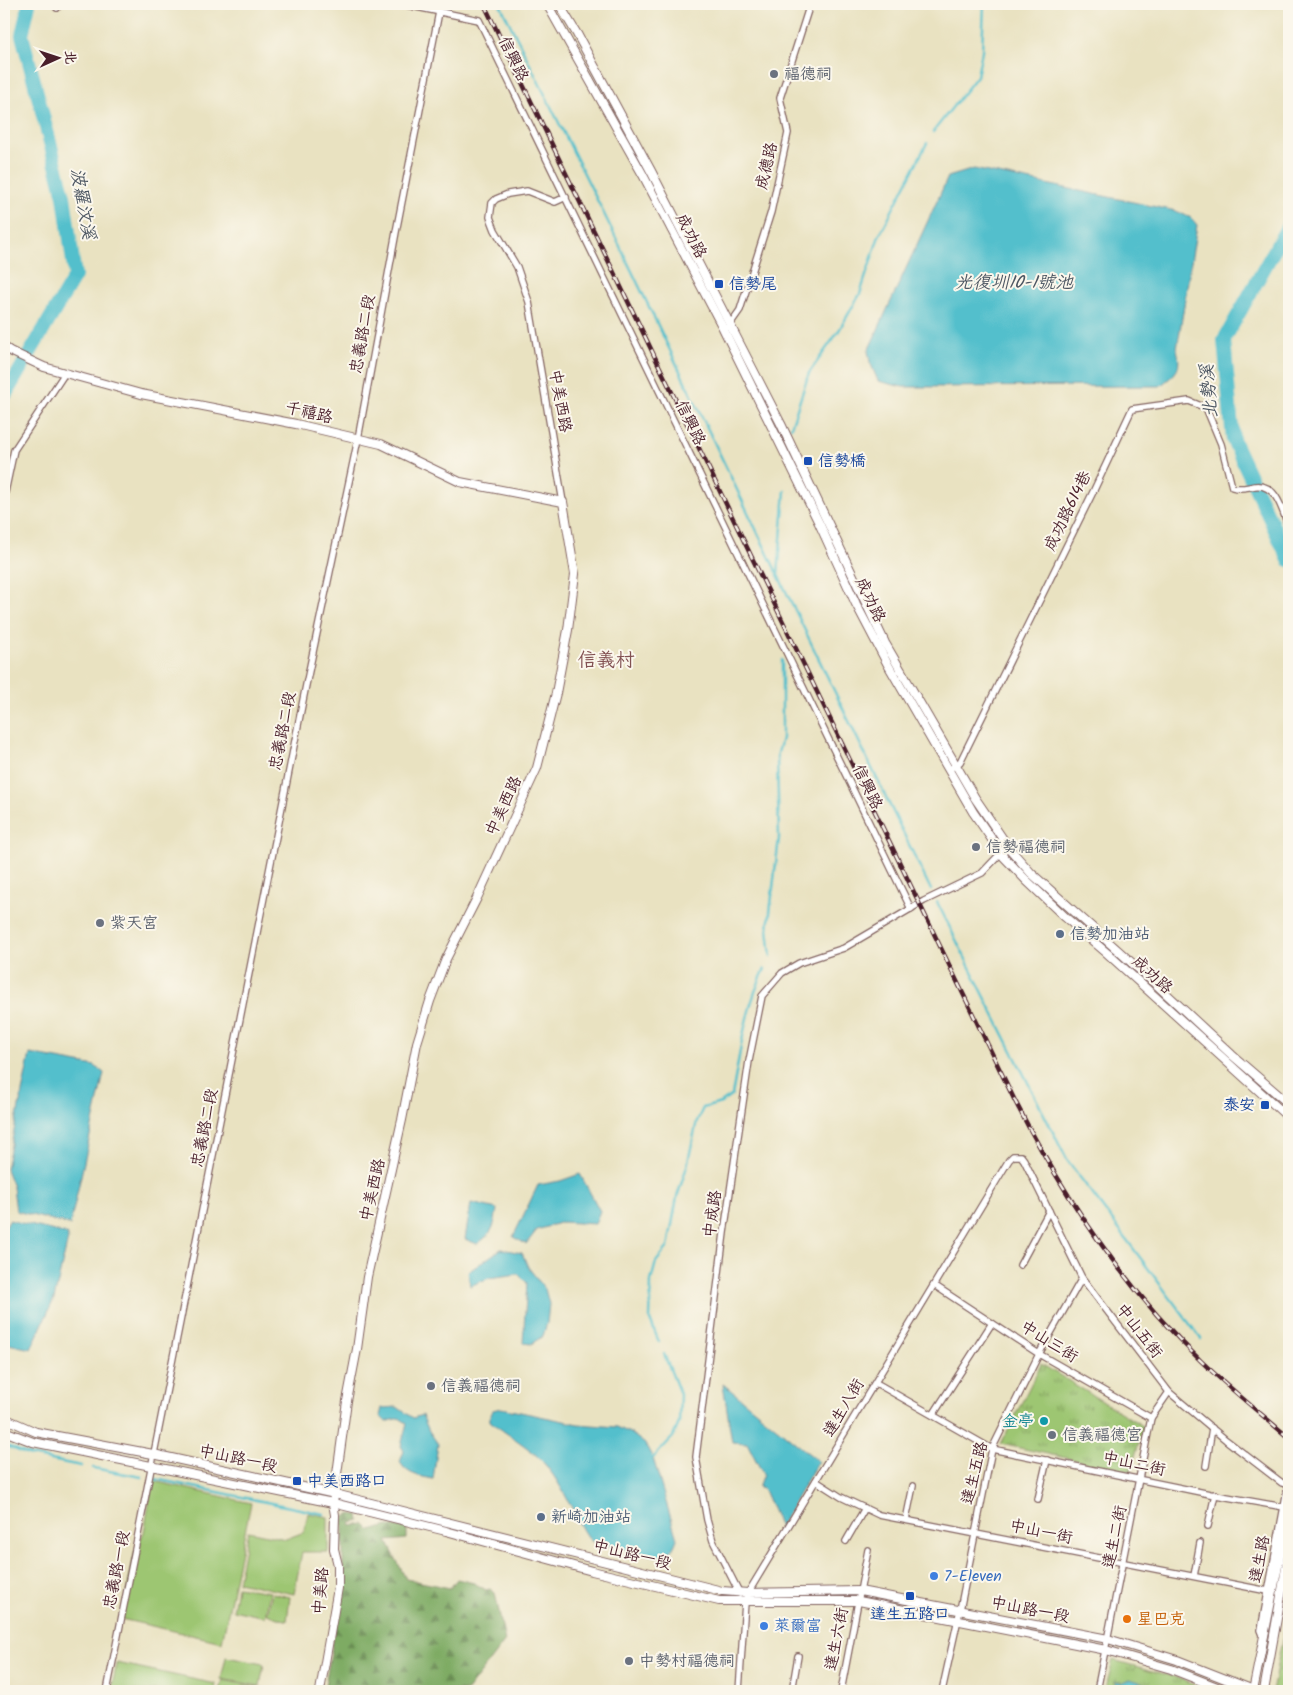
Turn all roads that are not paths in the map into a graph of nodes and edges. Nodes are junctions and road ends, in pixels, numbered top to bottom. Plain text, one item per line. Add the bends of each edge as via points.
1 (402, 4) edge
2 (547, 4) edge
3 (559, 4) edge
4 (810, 4) edge
5 (439, 12) junction
6 (566, 197) junction
7 (726, 327) junction
8 (7, 349) edge
9 (65, 373) junction
10 (358, 439) junction
11 (4, 497) edge
12 (563, 502) junction
13 (1289, 528) edge
14 (957, 765) junction
15 (949, 770) junction
16 (1010, 848) junction
17 (1001, 853) junction
18 (910, 909) junction
19 (1289, 1104) edge
20 (1289, 1118) edge
21 (1016, 1156) joint
22 (1049, 1211) junction
23 (1020, 1265) dead end
24 (1082, 1278) junction
25 (934, 1285) junction
26 (992, 1323) junction
27 (1040, 1354) junction
28 (876, 1383) junction
29 (1169, 1392) junction
30 (933, 1415) junction
31 (4, 1418) edge
32 (1152, 1418) junction
33 (1212, 1428) junction
34 (4, 1431) edge
35 (992, 1449) junction
36 (154, 1454) junction
37 (1047, 1460) junction
38 (151, 1466) junction
39 (1206, 1466) dead end
40 (1140, 1479) junction
41 (816, 1481) junction
42 (1288, 1485) edge
43 (913, 1486) dead end
44 (336, 1494) junction
45 (1215, 1494) junction
46 (1038, 1499) dead end
47 (333, 1504) junction
48 (865, 1508) junction
49 (1287, 1509) edge
50 (906, 1520) junction
51 (447, 1526) junction
52 (1208, 1526) dead end
53 (975, 1532) junction
54 (846, 1541) dead end
55 (1200, 1543) dead end
56 (532, 1544) junction
57 (868, 1550) dead end
58 (1289, 1551) edge
59 (528, 1553) junction
60 (1123, 1563) junction
61 (1194, 1576) junction
62 (1268, 1590) junction
63 (860, 1591) junction
64 (744, 1592) junction
65 (859, 1601) junction
66 (745, 1602) junction
67 (960, 1610) junction
68 (957, 1622) junction
69 (1264, 1637) junction
70 (1108, 1639) junction
71 (1106, 1650) junction
72 (798, 1656) dead end
73 (107, 1691) edge
74 (320, 1691) edge
75 (739, 1691) edge
76 (792, 1691) edge
77 (841, 1691) edge
78 (942, 1691) edge
79 (1097, 1691) edge
80 (1227, 1691) edge
81 (1254, 1691) edge
82 (1264, 1691) edge

1 - 5 street, 信興路
2 - 7 street, 成功路
3 - 7 street, 成功路 via 646,163
4 - 7 street, 成德路 via 780,98 788,133 771,212 740,310
5 - 6 street, 信興路 via 478,20
5 - 10 street, 忠義路二段
6 - 12 street, 中美西路 via 555,202 527,191 508,194 492,203 490,217 517,267 529,302
6 - 18 street, 信興路
7 - 14 street, 成功路 via 781,424 885,643
7 - 15 street, 成功路 via 856,604
8 - 9 street, 千禧路
9 - 10 street, 千禧路 via 141,394
9 - 11 street via 14,450
10 - 12 street, 千禧路 via 381,444 460,482
10 - 36 street, 忠義路二段 via 306,685
12 - 44 street, 中美西路 via 575,574 556,693 537,768 446,960 417,1043 367,1277 346,1401
13 - 14 street, 成功路614巷 via 1272,490 1264,486 1239,490 1232,487 1221,444 1206,408 1189,401 1132,409
14 - 15 street, 成功路614巷
14 - 16 street, 成功路 via 975,798
15 - 17 street, 成功路
16 - 17 street, 中成路
16 - 19 street, 成功路 via 1031,873
17 - 18 street, 中成路 via 982,873
17 - 20 street, 成功路 via 1065,917
18 - 64 street, 中成路 via 844,948 806,960 782,973 762,996 758,1011 724,1232 696,1457 714,1541
21 - 22 street, 中山五街 via 1024,1160
21 - 25 street, 達生八街 via 1008,1160
22 - 23 street
22 - 24 street, 中山五街
24 - 27 street, 達生五路
24 - 29 street, 中山五街
25 - 26 street, 中山三街
25 - 28 street, 達生八街
26 - 27 street, 中山三街
26 - 30 street
27 - 32 street, 中山三街
27 - 35 street, 達生五路
28 - 30 street, 中山二街
28 - 41 street, 達生八街
29 - 32 street, 達生二街
29 - 33 street, 中山五街
30 - 35 street, 中山二街
31 - 36 street, 中山路一段 via 36,1432
32 - 40 street, 達生二街
33 - 39 street
33 - 42 street, 中山五街
34 - 38 street, 中山路一段 via 33,1442
35 - 37 street, 中山二街
35 - 53 street, 達生五路
36 - 38 street, 忠義路一段
36 - 44 street, 中山路一段
37 - 40 street, 中山二街
37 - 46 street
38 - 47 street, 中山路一段
38 - 73 street, 忠義路一段
40 - 45 street, 中山二街
40 - 60 street, 達生二街
41 - 48 street, 中山一街
41 - 64 street, 達生八街
42 - 49 street, 達生路
43 - 50 street
44 - 47 street, 中美路
44 - 51 street, 中山路一段
45 - 49 street, 中山二街
45 - 52 street
47 - 51 street, 中山路一段
47 - 74 street, 中美路 via 339,1581
48 - 50 street, 中山一街 via 879,1515
48 - 54 street
49 - 62 street, 達生路
49 - 69 street, 達生路
50 - 53 street, 中山一街
51 - 56 street, 中山路一段
51 - 59 street, 中山路一段
53 - 60 street, 中山一街
53 - 67 street, 達生五路
55 - 61 street
56 - 59 street
56 - 64 street, 中山路一段 via 722,1591
57 - 63 street, 達生六街
58 - 82 street, 達生路
59 - 66 street, 中山路一段 via 719,1601
60 - 61 street, 中山一街
60 - 70 street, 達生二街
61 - 62 street, 中山一街
62 - 69 street, 達生路 via 1262,1630
63 - 64 street, 中山路一段
63 - 65 street, 達生六街
63 - 67 street, 中山路一段
64 - 66 street, 達生八街
65 - 66 street, 中山路一段
65 - 68 street, 中山路一段
65 - 77 street, 達生六街
66 - 75 street, 達生八街
67 - 68 street, 達生五路
67 - 70 street, 中山路一段
68 - 71 street, 中山路一段
68 - 78 street, 達生五路
69 - 81 street, 達生路
70 - 71 street, 達生二街
70 - 81 street, 中山路一段 via 1177,1660
71 - 79 street, 達生二街
71 - 80 street, 中山路一段 via 1171,1669
72 - 76 street

